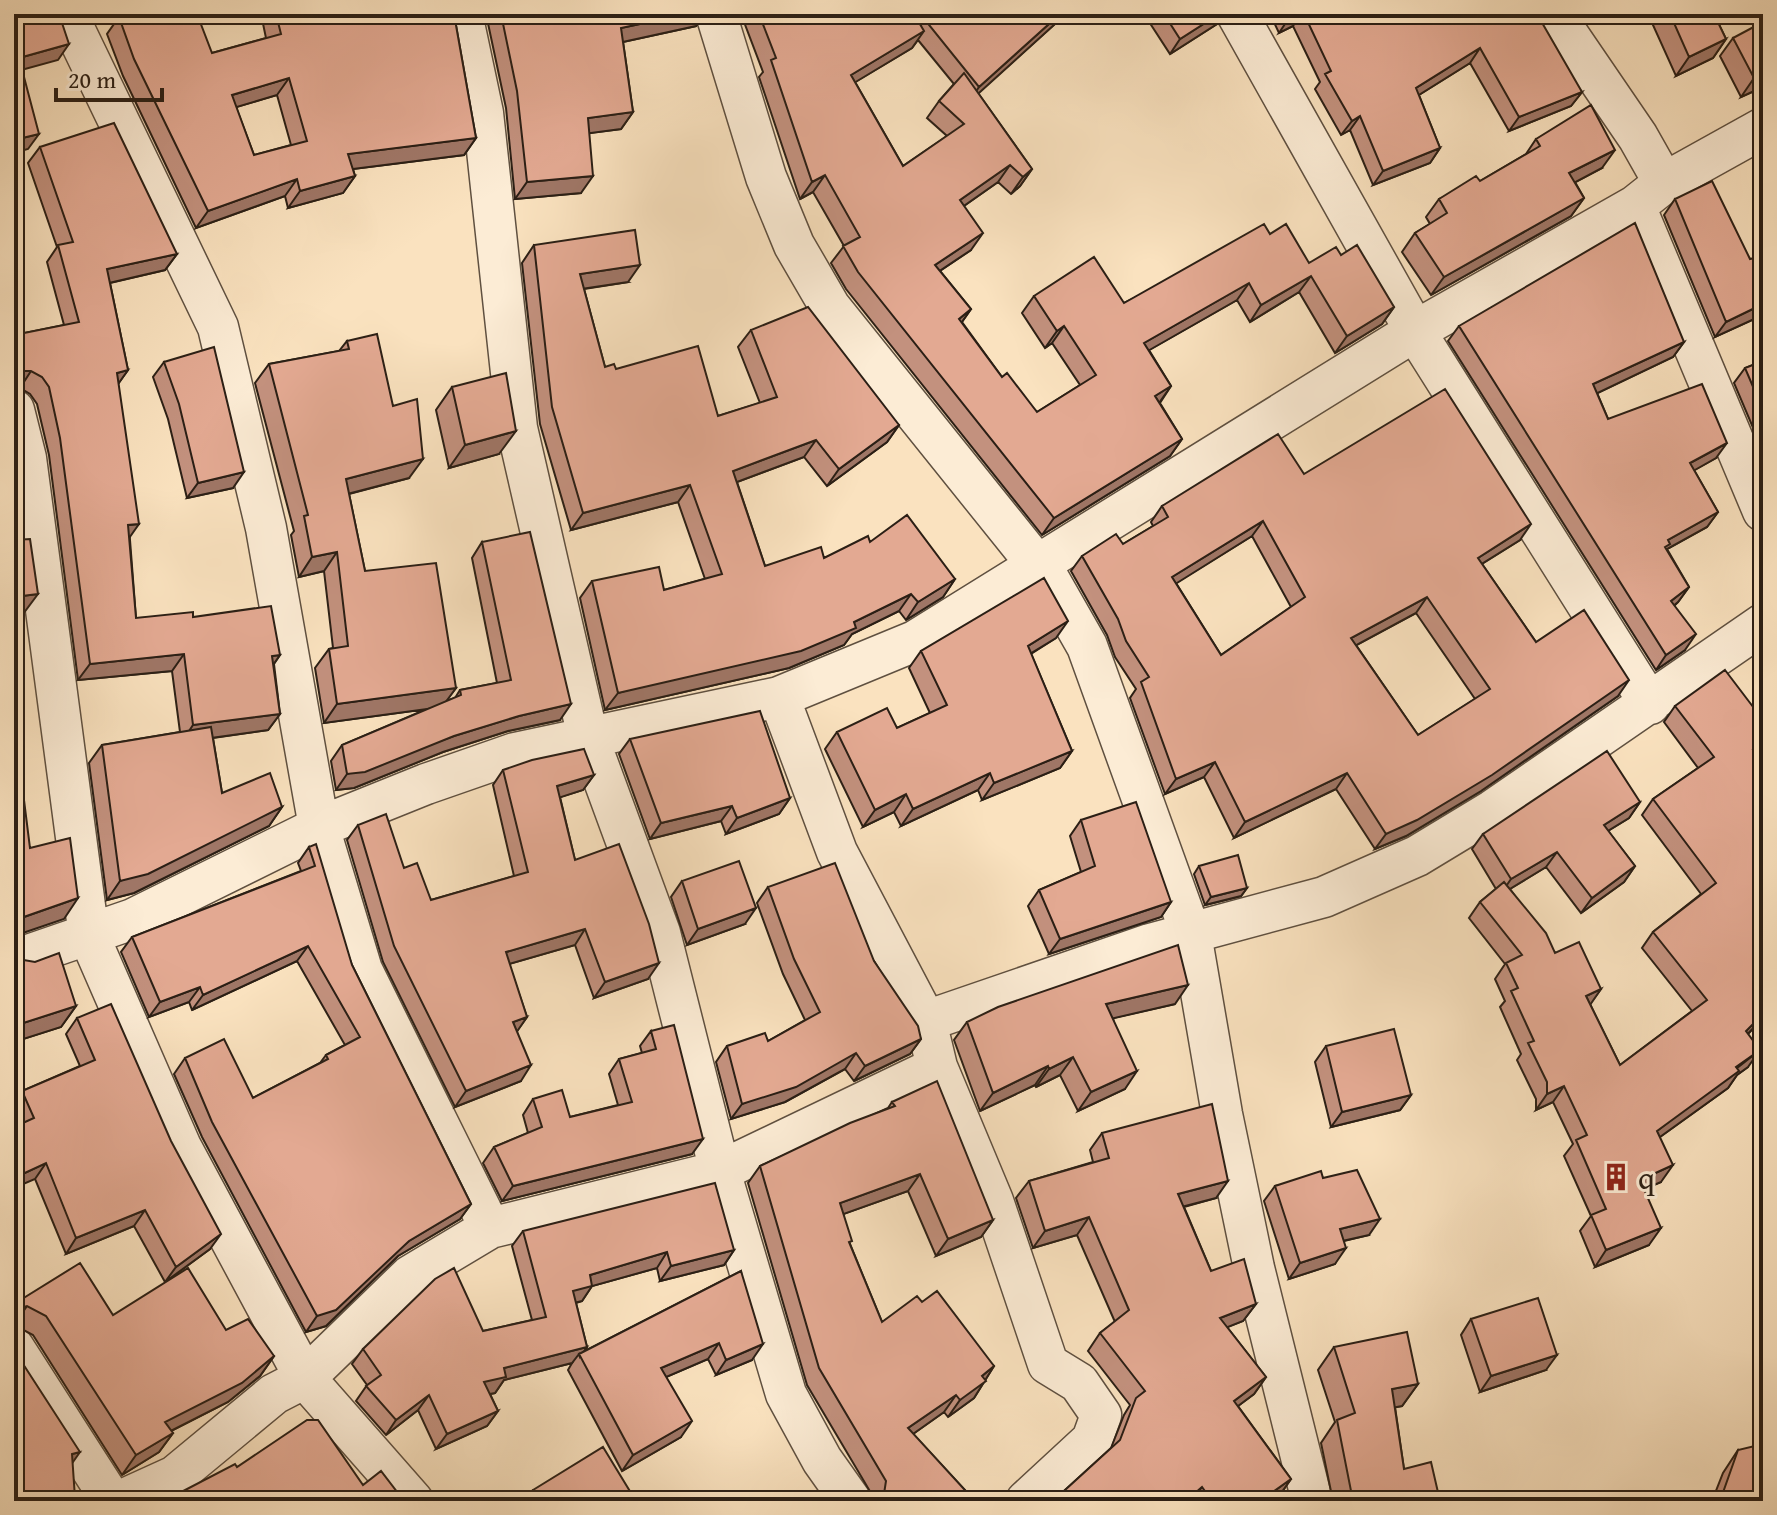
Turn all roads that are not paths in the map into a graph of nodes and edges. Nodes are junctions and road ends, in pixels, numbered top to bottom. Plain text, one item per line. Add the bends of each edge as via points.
1 (67, 14) edge
2 (462, 14) edge
3 (716, 14) edge
4 (1237, 14) edge
5 (1554, 14) edge
6 (1763, 128) edge
7 (1649, 194) junction
8 (1415, 331) junction
9 (14, 410) edge
10 (1763, 511) edge
11 (1035, 564) junction
12 (1763, 624) edge
13 (779, 697) junction
14 (1650, 704) junction
15 (588, 737) junction
16 (319, 827) junction
17 (1191, 934) junction
18 (89, 936) junction
19 (14, 960) edge
20 (926, 1021) junction
21 (937, 1067) junction
22 (720, 1171) junction
23 (490, 1228) junction
24 (14, 1348) edge
25 (305, 1378) junction
26 (112, 1501) edge
27 (120, 1501) edge
28 (413, 1501) edge
29 (851, 1501) edge
30 (1026, 1501) edge
31 (1312, 1501) edge

1 - 16 street via 218,327 266,528
2 - 15 street via 483,113 517,428
3 - 11 street via 766,177 794,245 830,307
4 - 8 street
5 - 7 street via 1638,137
6 - 7 street
7 - 8 street
7 - 10 street
8 - 11 street
8 - 14 street
9 - 18 street via 26,458
11 - 13 street via 915,641
11 - 17 street via 1087,646
12 - 14 street
13 - 15 street
13 - 20 street via 837,852
14 - 17 street via 1417,856 1324,897
15 - 16 street via 515,753
15 - 22 street via 660,933
16 - 18 street
16 - 23 street via 362,970
17 - 20 street
17 - 31 street via 1254,1268
18 - 19 street
18 - 25 street via 181,1147
20 - 21 street
21 - 22 street
21 - 30 street via 993,1201 1048,1364 1079,1383 1101,1415 1092,1440
22 - 23 street
22 - 29 street via 786,1394
23 - 25 street via 410,1276
24 - 26 street
25 - 27 street via 274,1394 175,1476
25 - 28 street

